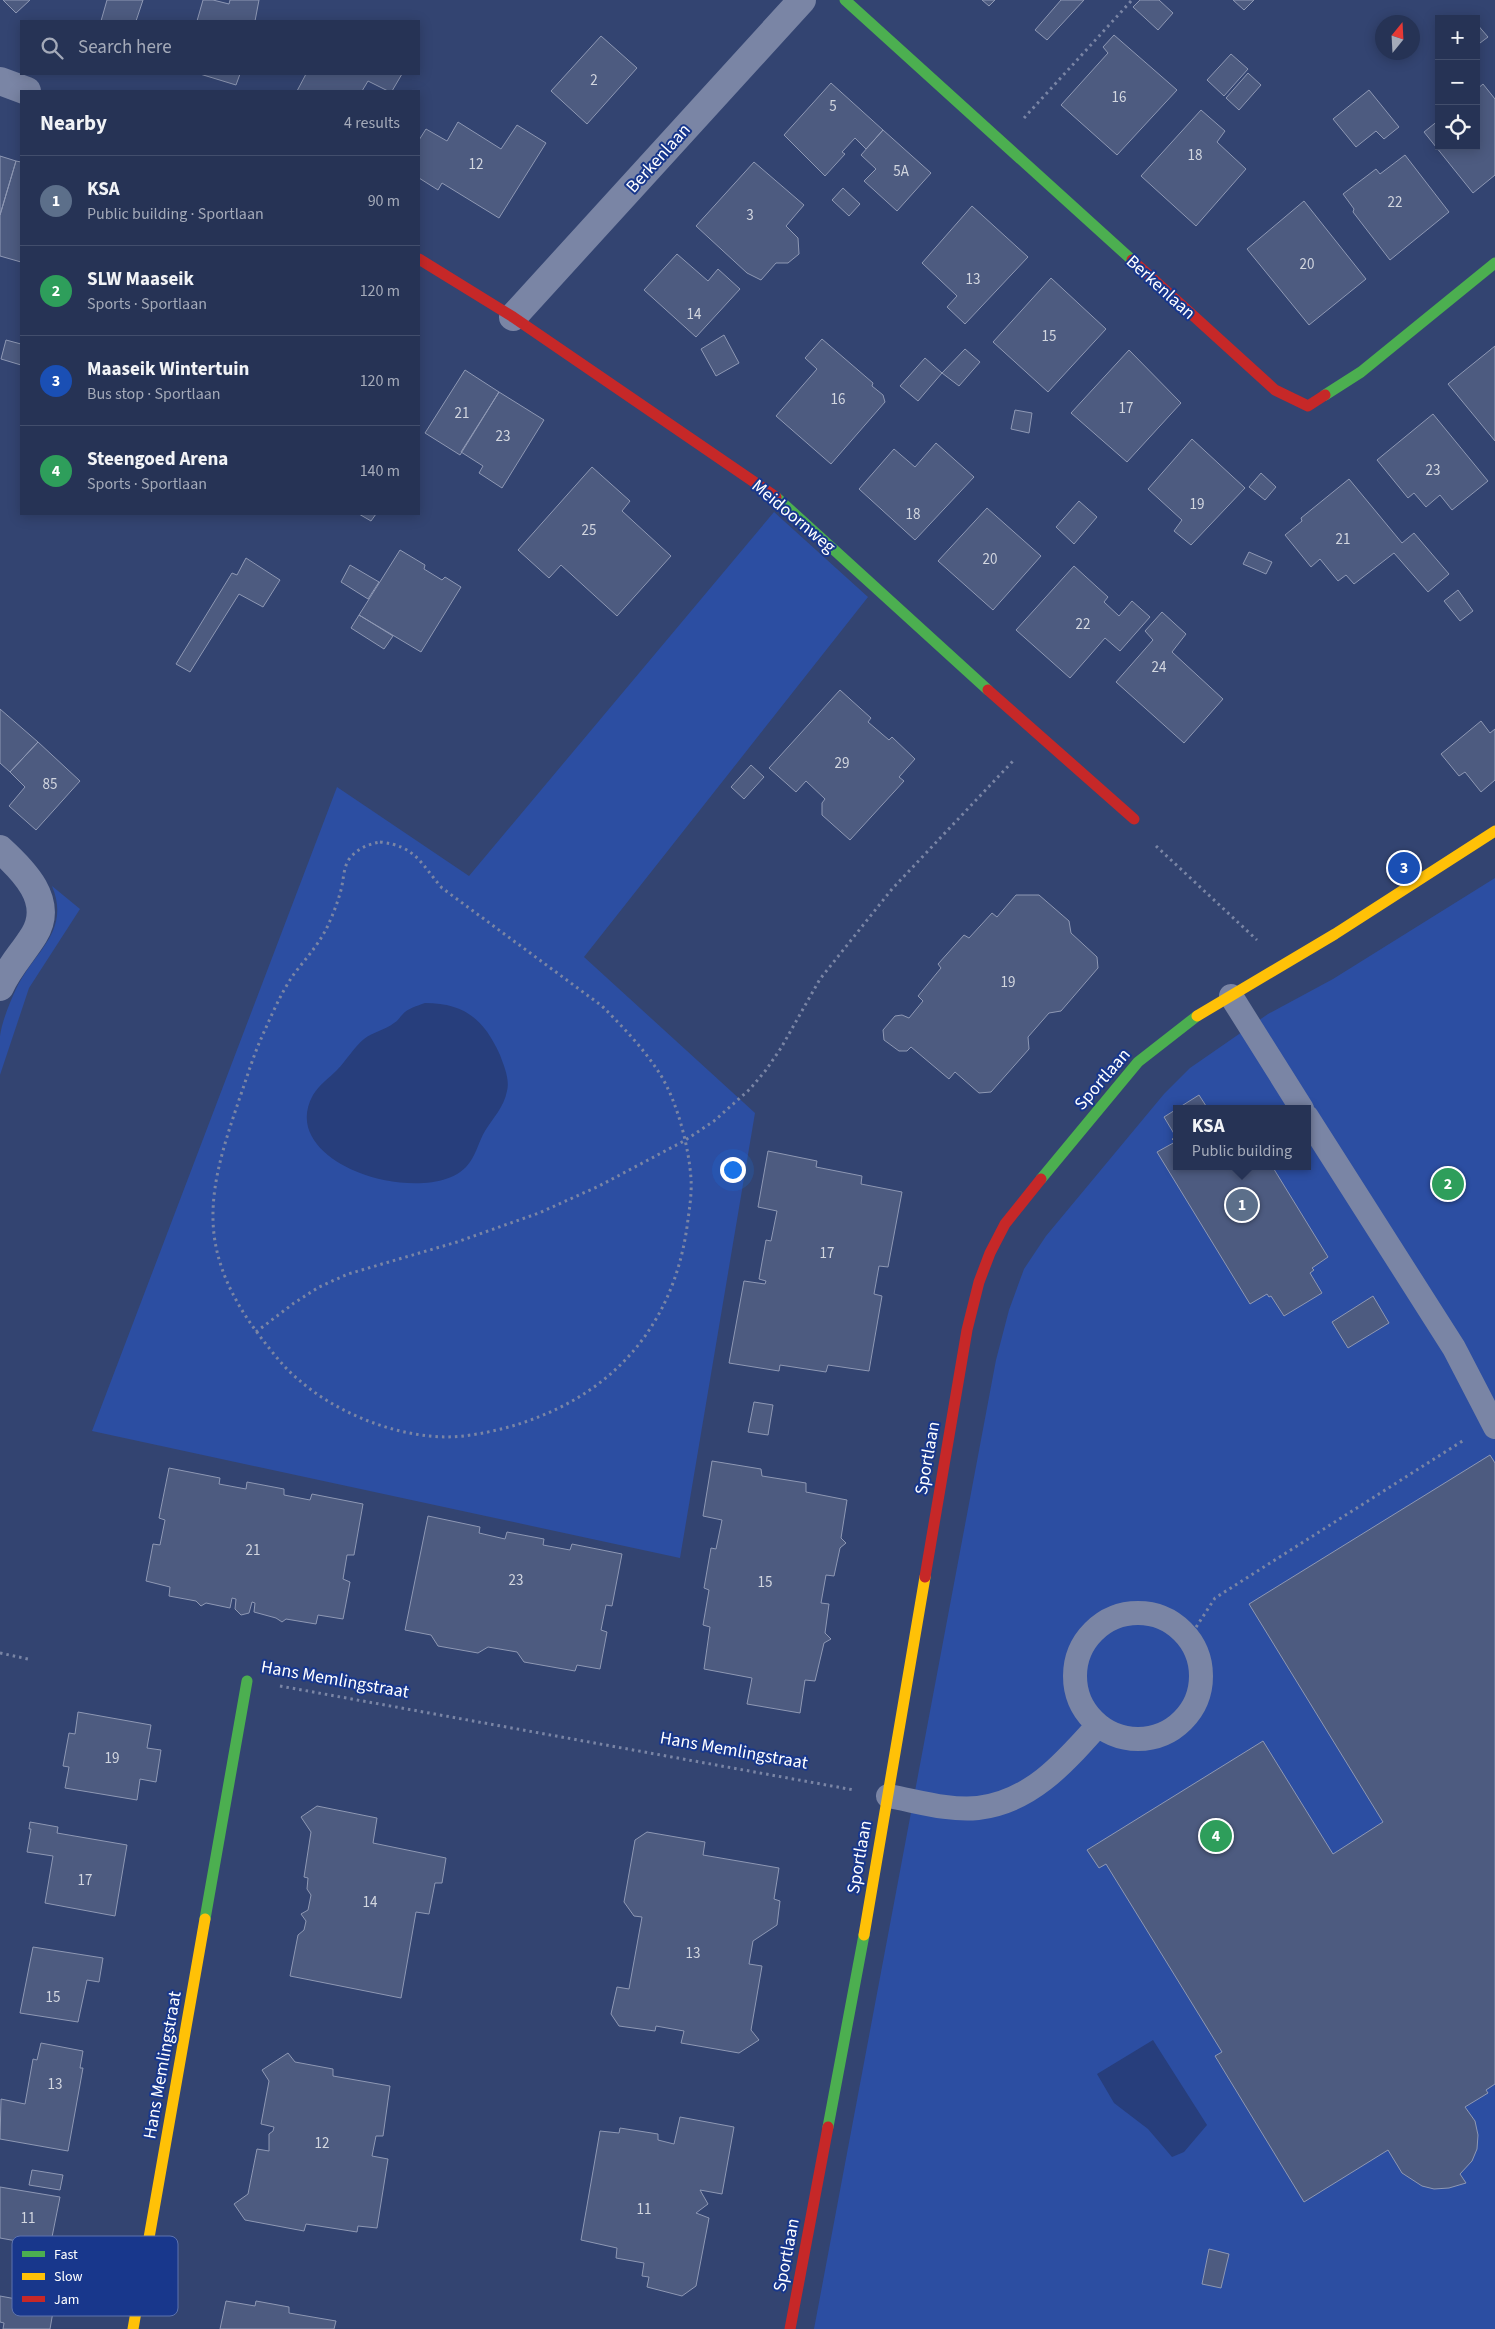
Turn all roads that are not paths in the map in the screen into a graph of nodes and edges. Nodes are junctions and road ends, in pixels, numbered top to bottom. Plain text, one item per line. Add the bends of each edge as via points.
1 (802, 0) edge
2 (845, 0) edge
3 (0, 81) edge
4 (24, 90) edge
5 (420, 260) edge
6 (1495, 263) edge
7 (513, 317) junction
8 (1134, 819) road end
9 (1495, 831) edge
10 (0, 849) edge
11 (0, 987) edge
12 (1231, 996) junction
13 (1299, 1105) edge
14 (1311, 1123) edge
15 (1494, 1425) edge
16 (247, 1681) road end
17 (1098, 1725) junction
18 (888, 1796) junction
19 (149, 2236) edge
20 (135, 2316) edge
21 (133, 2329) edge
22 (790, 2329) edge

1 - 7 street, Berkenlaan
2 - 6 street, Berkenlaan via 1275,390 1308,406 1361,372
3 - 4 street
5 - 7 street, Meidoornweg
7 - 8 street, Meidoornweg via 776,497
9 - 12 street, Sportlaan via 1312,949
10 - 11 street via 28,877 41,910 34,935
12 - 13 lane
12 - 18 street, Sportlaan via 1175,1030 1138,1062 1015,1210 998,1234 985,1262 967,1330
14 - 15 lane via 1454,1348
16 - 19 street, Hans Memlingstraat
17 - 17 lane via 1084,1708 1076,1689 1075,1667 1081,1647 1094,1630 1112,1618 1132,1613 1154,1614 1173,1623 1189,1638 1198,1656 1202,1676 1198,1696 1189,1714 1156,1737 1135,1739 1115,1735
17 - 18 lane via 1043,1782 1000,1804 977,1808 945,1807
18 - 22 street, Sportlaan
20 - 21 street, Hans Memlingstraat

